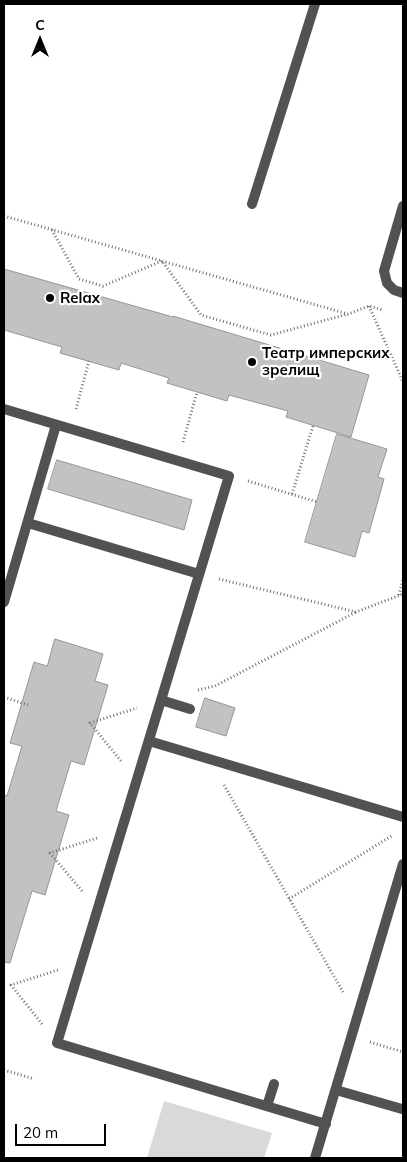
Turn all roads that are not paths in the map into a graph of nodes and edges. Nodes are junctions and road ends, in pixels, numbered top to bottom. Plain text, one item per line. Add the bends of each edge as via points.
1 (315, 4) edge
2 (252, 204) dead end
3 (403, 206) edge
4 (403, 293) edge
5 (4, 409) edge
6 (56, 425) junction
7 (28, 523) junction
8 (199, 574) junction
9 (4, 602) edge
10 (161, 700) junction
11 (190, 709) dead end
12 (149, 741) junction
13 (403, 817) edge
14 (403, 864) edge
15 (274, 1084) dead end
16 (336, 1090) junction
17 (267, 1106) junction
18 (402, 1109) edge
19 (326, 1124) junction
20 (315, 1158) edge

1 - 2 lane
3 - 4 lane via 384,271 386,283
5 - 6 lane
6 - 7 lane
6 - 8 lane via 229,476
7 - 8 lane
7 - 9 lane
8 - 10 lane
10 - 11 lane
10 - 12 lane
12 - 13 lane
12 - 17 lane via 57,1043
14 - 16 lane
15 - 17 lane
16 - 18 lane
16 - 19 lane
17 - 19 lane
19 - 20 lane

